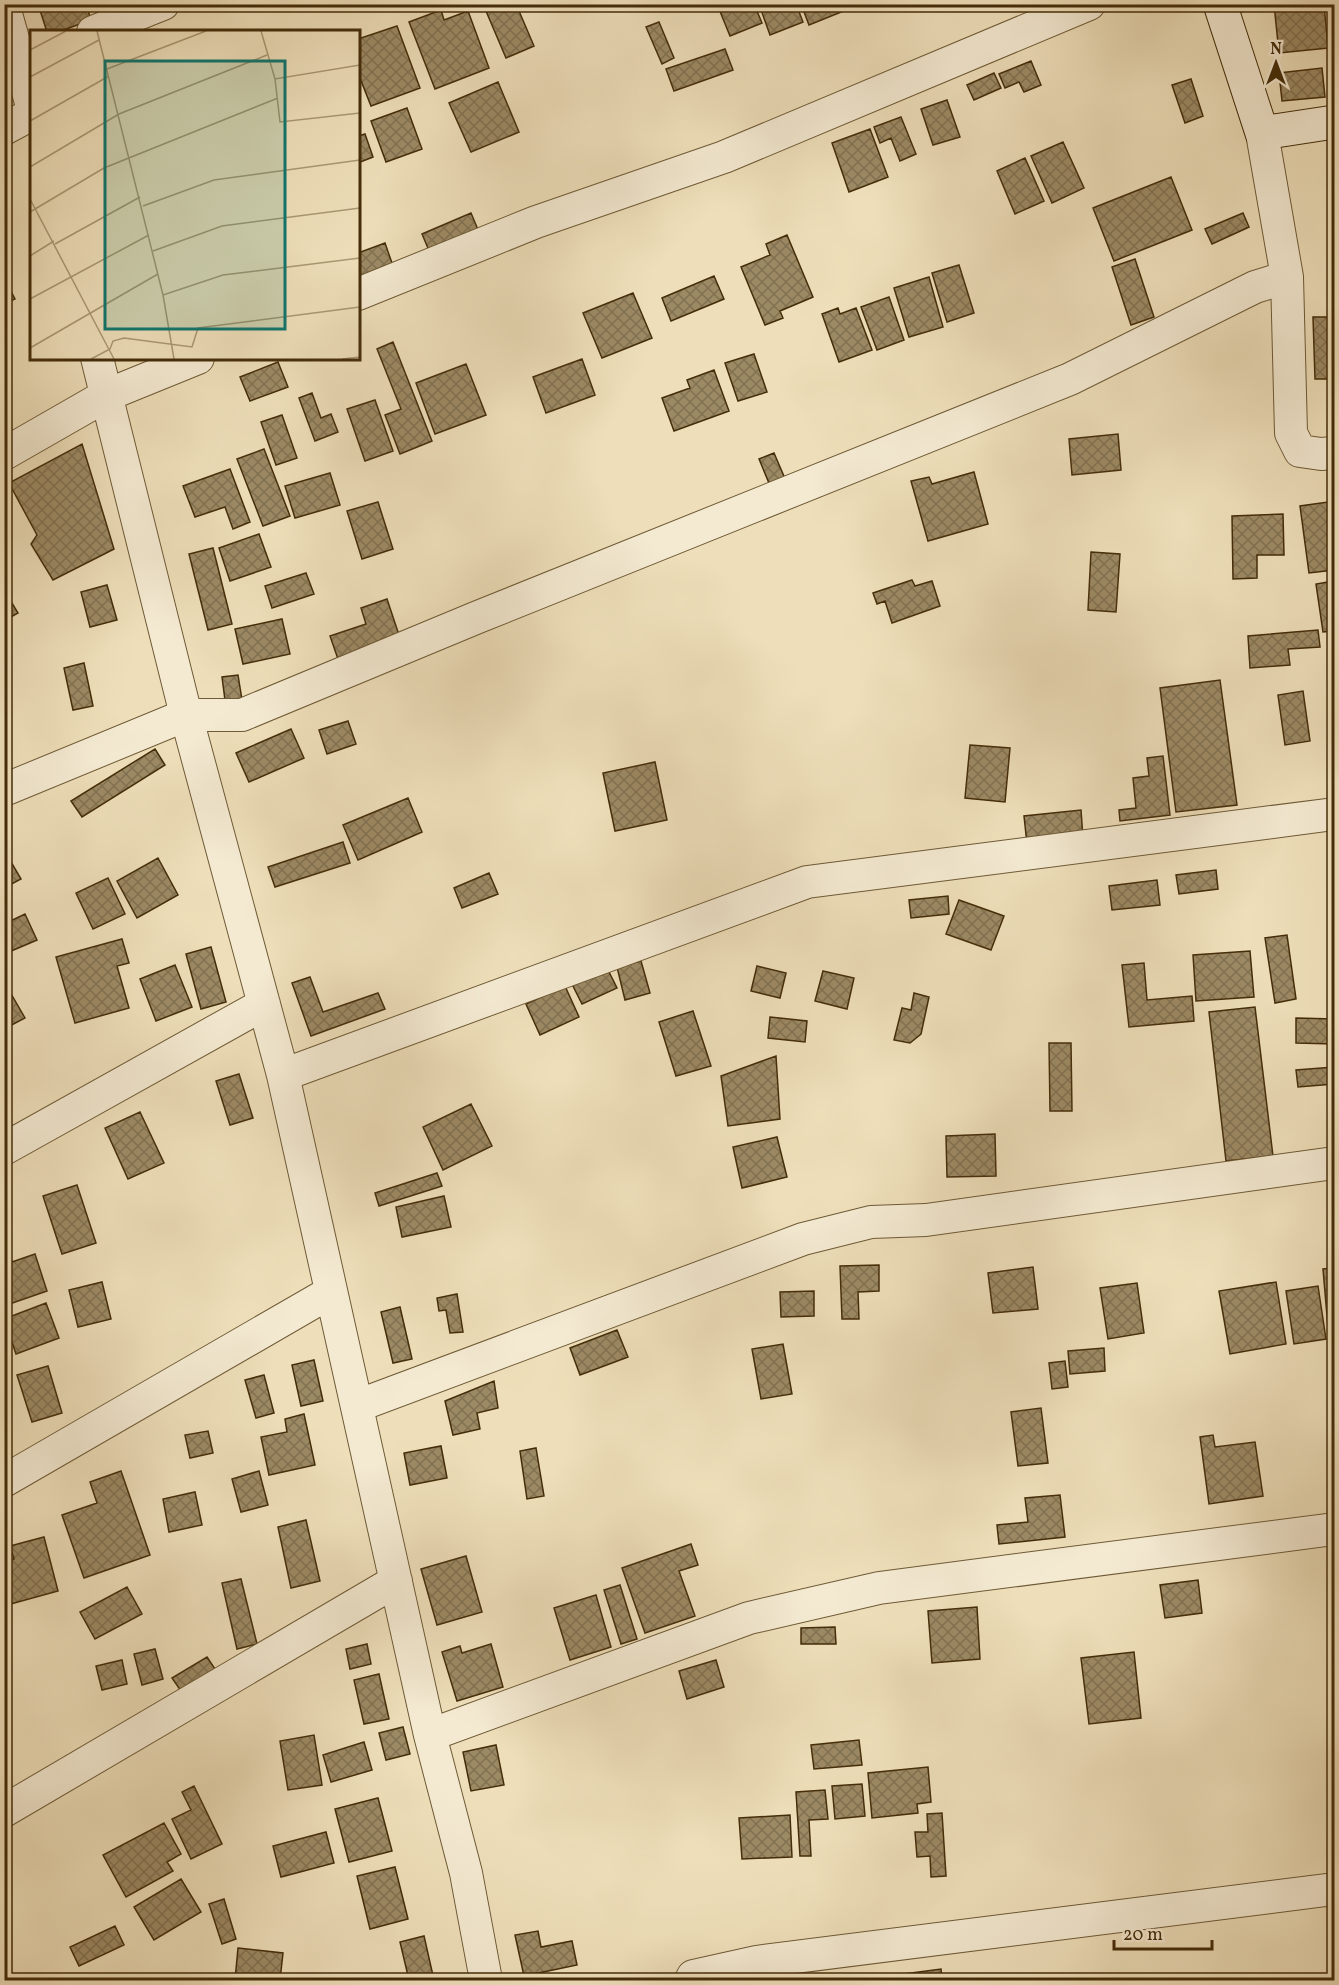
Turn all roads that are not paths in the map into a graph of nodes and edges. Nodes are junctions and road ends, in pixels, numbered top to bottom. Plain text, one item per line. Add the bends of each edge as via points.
1 (163, 4) edge
2 (1089, 4) edge
3 (1220, 4) edge
4 (4, 7) edge
5 (98, 30) edge
6 (25, 58) edge
7 (30, 92) edge
8 (30, 115) edge
9 (1335, 122) edge
10 (4, 129) edge
11 (1262, 134) junction
12 (1287, 277) junction
13 (360, 293) edge
14 (98, 360) edge
15 (193, 360) edge
16 (107, 395) junction
17 (1335, 453) edge
18 (4, 454) edge
19 (186, 715) junction
20 (4, 790) edge
21 (1335, 814) edge
22 (264, 1004) junction
23 (283, 1075) junction
24 (4, 1149) edge
25 (1335, 1163) edge
26 (331, 1292) junction
27 (357, 1406) junction
28 (4, 1481) edge
29 (1335, 1529) edge
30 (396, 1581) junction
31 (430, 1735) junction
32 (4, 1811) edge
33 (1335, 1889) edge
34 (486, 1980) edge
35 (691, 1980) edge

1 - 5 street
2 - 13 street via 724,157 536,222
3 - 11 main road
4 - 6 street
6 - 7 street
8 - 10 street
9 - 11 main road
11 - 12 street
12 - 17 street via 1291,433 1300,451
12 - 19 street via 1255,287 1071,379 242,715
14 - 16 street
15 - 16 street
16 - 18 street
16 - 19 street
19 - 20 street
19 - 22 street
21 - 23 street via 807,882
22 - 23 street
22 - 24 street
23 - 26 street
25 - 27 street via 926,1220 871,1222 814,1236
26 - 27 street
26 - 28 street
27 - 30 street
29 - 31 street via 879,1588 749,1618
30 - 31 street
30 - 32 street
31 - 34 street via 466,1872
33 - 35 street via 756,1962 693,1976

